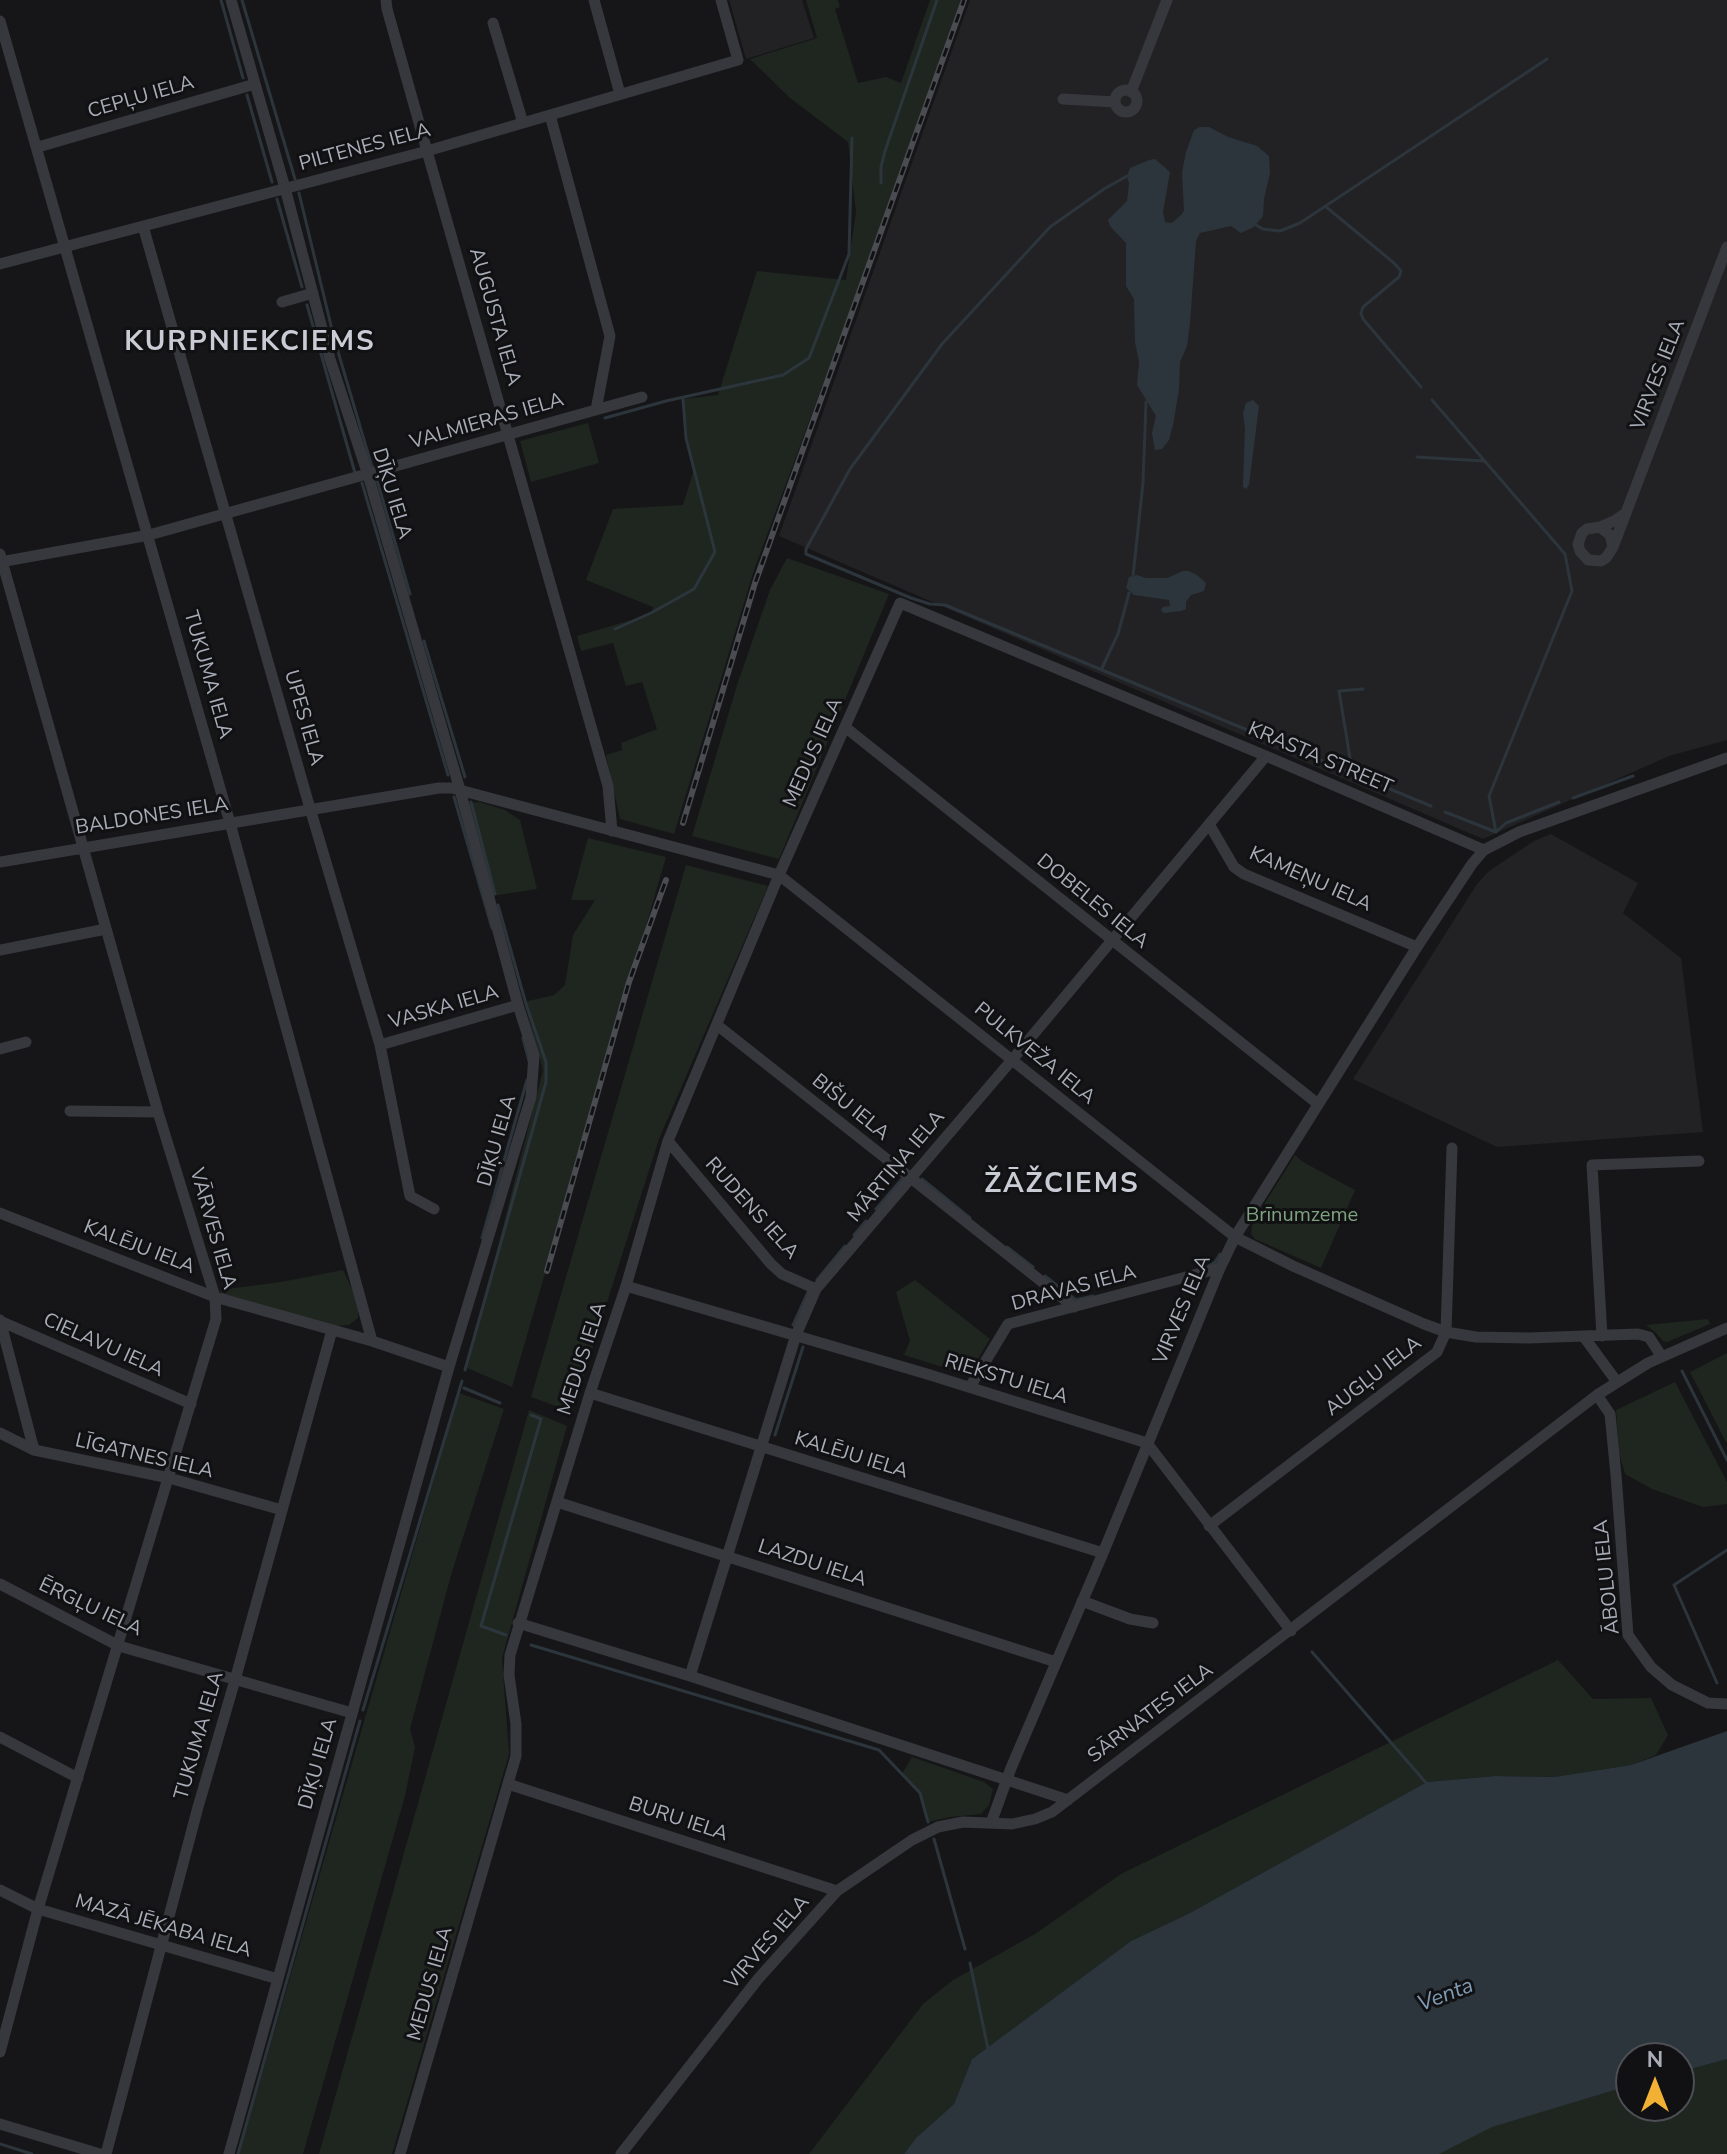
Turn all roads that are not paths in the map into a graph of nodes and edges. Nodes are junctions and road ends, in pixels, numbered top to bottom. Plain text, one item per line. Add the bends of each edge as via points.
1 (231, 0) edge
2 (386, 0) edge
3 (594, 0) edge
4 (721, 0) edge
5 (1167, 0) edge
6 (0, 21) edge
7 (493, 23) dead end
8 (255, 84) junction
9 (1131, 92) junction
10 (620, 94) junction
11 (1063, 99) dead end
12 (1115, 102) junction
13 (550, 115) junction
14 (523, 123) junction
15 (38, 147) junction
16 (427, 151) junction
17 (285, 188) junction
18 (143, 226) junction
19 (66, 246) junction
20 (1727, 247) edge
21 (0, 264) edge
22 (313, 293) junction
23 (282, 302) dead end
24 (642, 397) dead end
25 (596, 410) junction
26 (509, 435) junction
27 (368, 475) junction
28 (226, 514) junction
29 (1623, 515) junction
30 (1600, 527) junction
31 (149, 535) junction
32 (1613, 547) junction
33 (1, 559) edge
34 (900, 603) joint
35 (845, 727) junction
36 (1266, 756) junction
37 (1727, 758) edge
38 (460, 790) junction
39 (310, 810) junction
40 (230, 823) junction
41 (1209, 824) junction
42 (612, 831) junction
43 (84, 847) junction
44 (1484, 850) junction
45 (0, 862) edge
46 (779, 875) junction
47 (106, 929) junction
48 (1111, 941) junction
49 (1417, 947) junction
50 (0, 950) edge
51 (518, 1005) junction
52 (717, 1025) junction
53 (26, 1042) dead end
54 (380, 1045) junction
55 (0, 1049) edge
56 (1012, 1060) junction
57 (1318, 1104) junction
58 (70, 1111) dead end
59 (158, 1112) junction
60 (668, 1141) junction
61 (1452, 1148) dead end
62 (1699, 1161) dead end
63 (909, 1178) junction
64 (434, 1209) dead end
65 (0, 1213) edge
66 (1235, 1237) junction
67 (1220, 1268) junction
68 (626, 1286) junction
69 (816, 1289) junction
70 (215, 1297) junction
71 (1074, 1307) junction
72 (0, 1320) edge
73 (1727, 1328) edge
74 (332, 1330) junction
75 (1446, 1332) junction
76 (796, 1335) junction
77 (1602, 1336) junction
78 (1584, 1337) junction
79 (372, 1341) junction
80 (1662, 1357) junction
81 (449, 1367) junction
82 (1617, 1382) junction
83 (970, 1387) junction
84 (590, 1393) junction
85 (1597, 1395) junction
86 (191, 1404) junction
87 (0, 1433) edge
88 (1147, 1443) junction
89 (761, 1447) junction
90 (34, 1450) junction
91 (169, 1478) junction
92 (557, 1502) junction
93 (282, 1510) junction
94 (1209, 1526) junction
95 (1103, 1553) junction
96 (728, 1556) junction
97 (0, 1584) edge
98 (1082, 1601) junction
99 (518, 1623) junction
100 (1153, 1623) dead end
101 (1291, 1631) junction
102 (119, 1646) junction
103 (1056, 1662) junction
104 (690, 1676) junction
105 (235, 1680) junction
106 (1727, 1704) edge
107 (352, 1713) junction
108 (0, 1737) edge
109 (78, 1778) junction
110 (1007, 1779) junction
111 (508, 1784) junction
112 (1068, 1800) junction
113 (991, 1823) junction
114 (0, 1890) edge
115 (837, 1891) junction
116 (38, 1909) junction
117 (161, 1946) junction
118 (278, 1979) junction
119 (0, 2052) edge
120 (0, 2124) edge
121 (103, 2154) edge
122 (229, 2154) edge
123 (400, 2154) edge
124 (621, 2154) edge

1 - 8 street, DĪĶU IELA
2 - 16 street, AUGUSTA IELA
3 - 10 street
4 - 10 street, PILTENES IELA via 738,60
5 - 9 street
6 - 15 street, TUKUMA IELA
7 - 14 street
8 - 15 street, CEPĻU IELA
8 - 17 street, DĪĶU IELA
9 - 12 street via 1120,92
9 - 12 street via 1137,101 1132,110 1121,111
10 - 13 street, PILTENES IELA
11 - 12 street
13 - 14 street, PILTENES IELA
13 - 25 street, VALMIERAS IELA via 610,336
14 - 16 street, PILTENES IELA
15 - 19 street, TUKUMA IELA
16 - 17 street, PILTENES IELA
16 - 26 street, AUGUSTA IELA
17 - 18 street, PILTENES IELA
17 - 22 street, DĪĶU IELA
18 - 19 street, PILTENES IELA
18 - 28 street, UPES IELA
19 - 21 street, PILTENES IELA
19 - 31 street, TUKUMA IELA
20 - 29 street, VIRVES IELA
22 - 23 street
22 - 27 street, DĪĶU IELA
24 - 25 street
25 - 26 street, VALMIERAS IELA
26 - 27 street, VALMIERAS IELA
26 - 42 street, AUGUSTA IELA via 608,786
27 - 28 street, VALMIERAS IELA
27 - 38 street, DĪĶU IELA
28 - 31 street, VALMIERAS IELA
28 - 39 street, UPES IELA
29 - 30 street
29 - 32 street, VIRVES IELA
30 - 32 street via 1610,535
30 - 32 street via 1587,529 1579,538 1583,556 1601,561
31 - 33 street, VALMIERAS IELA
31 - 40 street, TUKUMA IELA
33 - 43 street, VĀRVES IELA
34 - 35 street, MEDUS IELA
34 - 36 street, KRASTA STREET
35 - 46 street, MEDUS IELA
35 - 48 street, DOBELES IELA
36 - 41 street, MĀRTIŅA IELA
36 - 44 street, KRASTA STREET
37 - 44 street via 1519,832
38 - 39 street, BALDONES IELA via 439,788
38 - 42 street, PULKVEŽA IELA
38 - 51 street, DĪĶU IELA
39 - 40 street, BALDONES IELA
39 - 54 street, UPES IELA
40 - 43 street, BALDONES IELA
40 - 79 street, TUKUMA IELA
41 - 48 street, MĀRTIŅA IELA
41 - 49 street, KAMEŅU IELA via 1234,867 1244,874
42 - 46 street, PULKVEŽA IELA
43 - 45 street, BALDONES IELA
43 - 47 street, VĀRVES IELA
44 - 49 street, VIRVES IELA
46 - 52 street, MEDUS IELA
46 - 56 street, PULKVEŽA IELA
47 - 50 street
47 - 59 street, VĀRVES IELA
48 - 56 street, MĀRTIŅA IELA
48 - 57 street, DOBELES IELA
49 - 57 street, VIRVES IELA
51 - 54 street, VASKA IELA
51 - 81 street, DĪĶU IELA via 534,1055 531,1097
52 - 60 street, MEDUS IELA
52 - 63 street, BIŠU IELA
53 - 55 street
54 - 64 street, UPES IELA via 410,1196
56 - 63 street, MĀRTIŅA IELA
56 - 66 street, PULKVEŽA IELA
57 - 66 street, VIRVES IELA
58 - 59 street
59 - 70 street, VĀRVES IELA
60 - 68 street, MEDUS IELA
60 - 69 street, RUDENS IELA via 771,1264
61 - 75 street, AUGĻU IELA
62 - 77 street via 1592,1165
63 - 69 street, MĀRTIŅA IELA
63 - 71 street, BIŠU IELA
65 - 70 street, KALĒJU IELA
66 - 67 street, VIRVES IELA
66 - 75 street, PULKVEŽA IELA
67 - 71 street, DRAVAS IELA
67 - 88 street, VIRVES IELA
68 - 76 street, RIEKSTU IELA
68 - 84 street, MEDUS IELA
69 - 76 street, MĀRTIŅA IELA
70 - 74 street, KALĒJU IELA
70 - 86 street, VĀRVES IELA via 216,1319
71 - 83 street, DRAVAS IELA via 1008,1324
72 - 86 street, CIELAVU IELA
72 - 90 street
73 - 80 street, SĀRNATES IELA
74 - 79 street, KALĒJU IELA
74 - 93 street, TUKUMA IELA
75 - 78 street, PULKVEŽA IELA
75 - 94 street, AUGĻU IELA via 1437,1352
76 - 83 street, RIEKSTU IELA
76 - 89 street, MĀRTIŅA IELA
77 - 78 street, PULKVEŽA IELA
77 - 80 street, PULKVEŽA IELA via 1649,1337
78 - 82 street
79 - 81 street, KALĒJU IELA
80 - 82 street, SĀRNATES IELA
81 - 107 street, DĪĶU IELA
82 - 85 street, SĀRNATES IELA
83 - 88 street, RIEKSTU IELA
84 - 89 street, KALĒJU IELA
84 - 92 street, MEDUS IELA
85 - 101 street, SĀRNATES IELA
85 - 106 street, ĀBOLU IELA via 1610,1414 1628,1635 1672,1685 1708,1703
86 - 91 street, VĀRVES IELA
87 - 90 street, LĪGATNES IELA
88 - 94 street
88 - 95 street, VIRVES IELA
89 - 95 street, KALĒJU IELA
89 - 96 street, MĀRTIŅA IELA
90 - 91 street, LĪGATNES IELA
91 - 93 street, LĪGATNES IELA
91 - 102 street, VĀRVES IELA
92 - 96 street, LAZDU IELA
92 - 99 street, MEDUS IELA
93 - 105 street, TUKUMA IELA
94 - 101 street
95 - 98 street, VIRVES IELA
96 - 103 street, LAZDU IELA
96 - 104 street, MĀRTIŅA IELA
97 - 102 street, ĒRGĻU IELA
98 - 100 street
98 - 103 street, VIRVES IELA
99 - 104 street
99 - 111 street, MEDUS IELA via 509,1675 517,1742
101 - 112 street, SĀRNATES IELA
102 - 105 street, ĒRGĻU IELA
102 - 109 street, VĀRVES IELA
103 - 110 street, VIRVES IELA
104 - 110 street
105 - 107 street, ĒRGĻU IELA
105 - 117 street, TUKUMA IELA
107 - 118 street, DĪĶU IELA
108 - 109 street
109 - 116 street, VĀRVES IELA
110 - 112 street
110 - 113 street, VIRVES IELA
111 - 115 street, BURU IELA
111 - 123 street, MEDUS IELA
112 - 113 street, VIRVES IELA via 1035,1819
113 - 115 street, VIRVES IELA via 938,1827
114 - 116 street, MAZĀ JĒKABA IELA
115 - 124 street, VIRVES IELA via 758,1979
116 - 117 street, MAZĀ JĒKABA IELA
116 - 119 street, VĀRVES IELA
117 - 118 street, MAZĀ JĒKABA IELA
117 - 121 street, TUKUMA IELA
118 - 122 street, DĪĶU IELA
120 - 121 street

